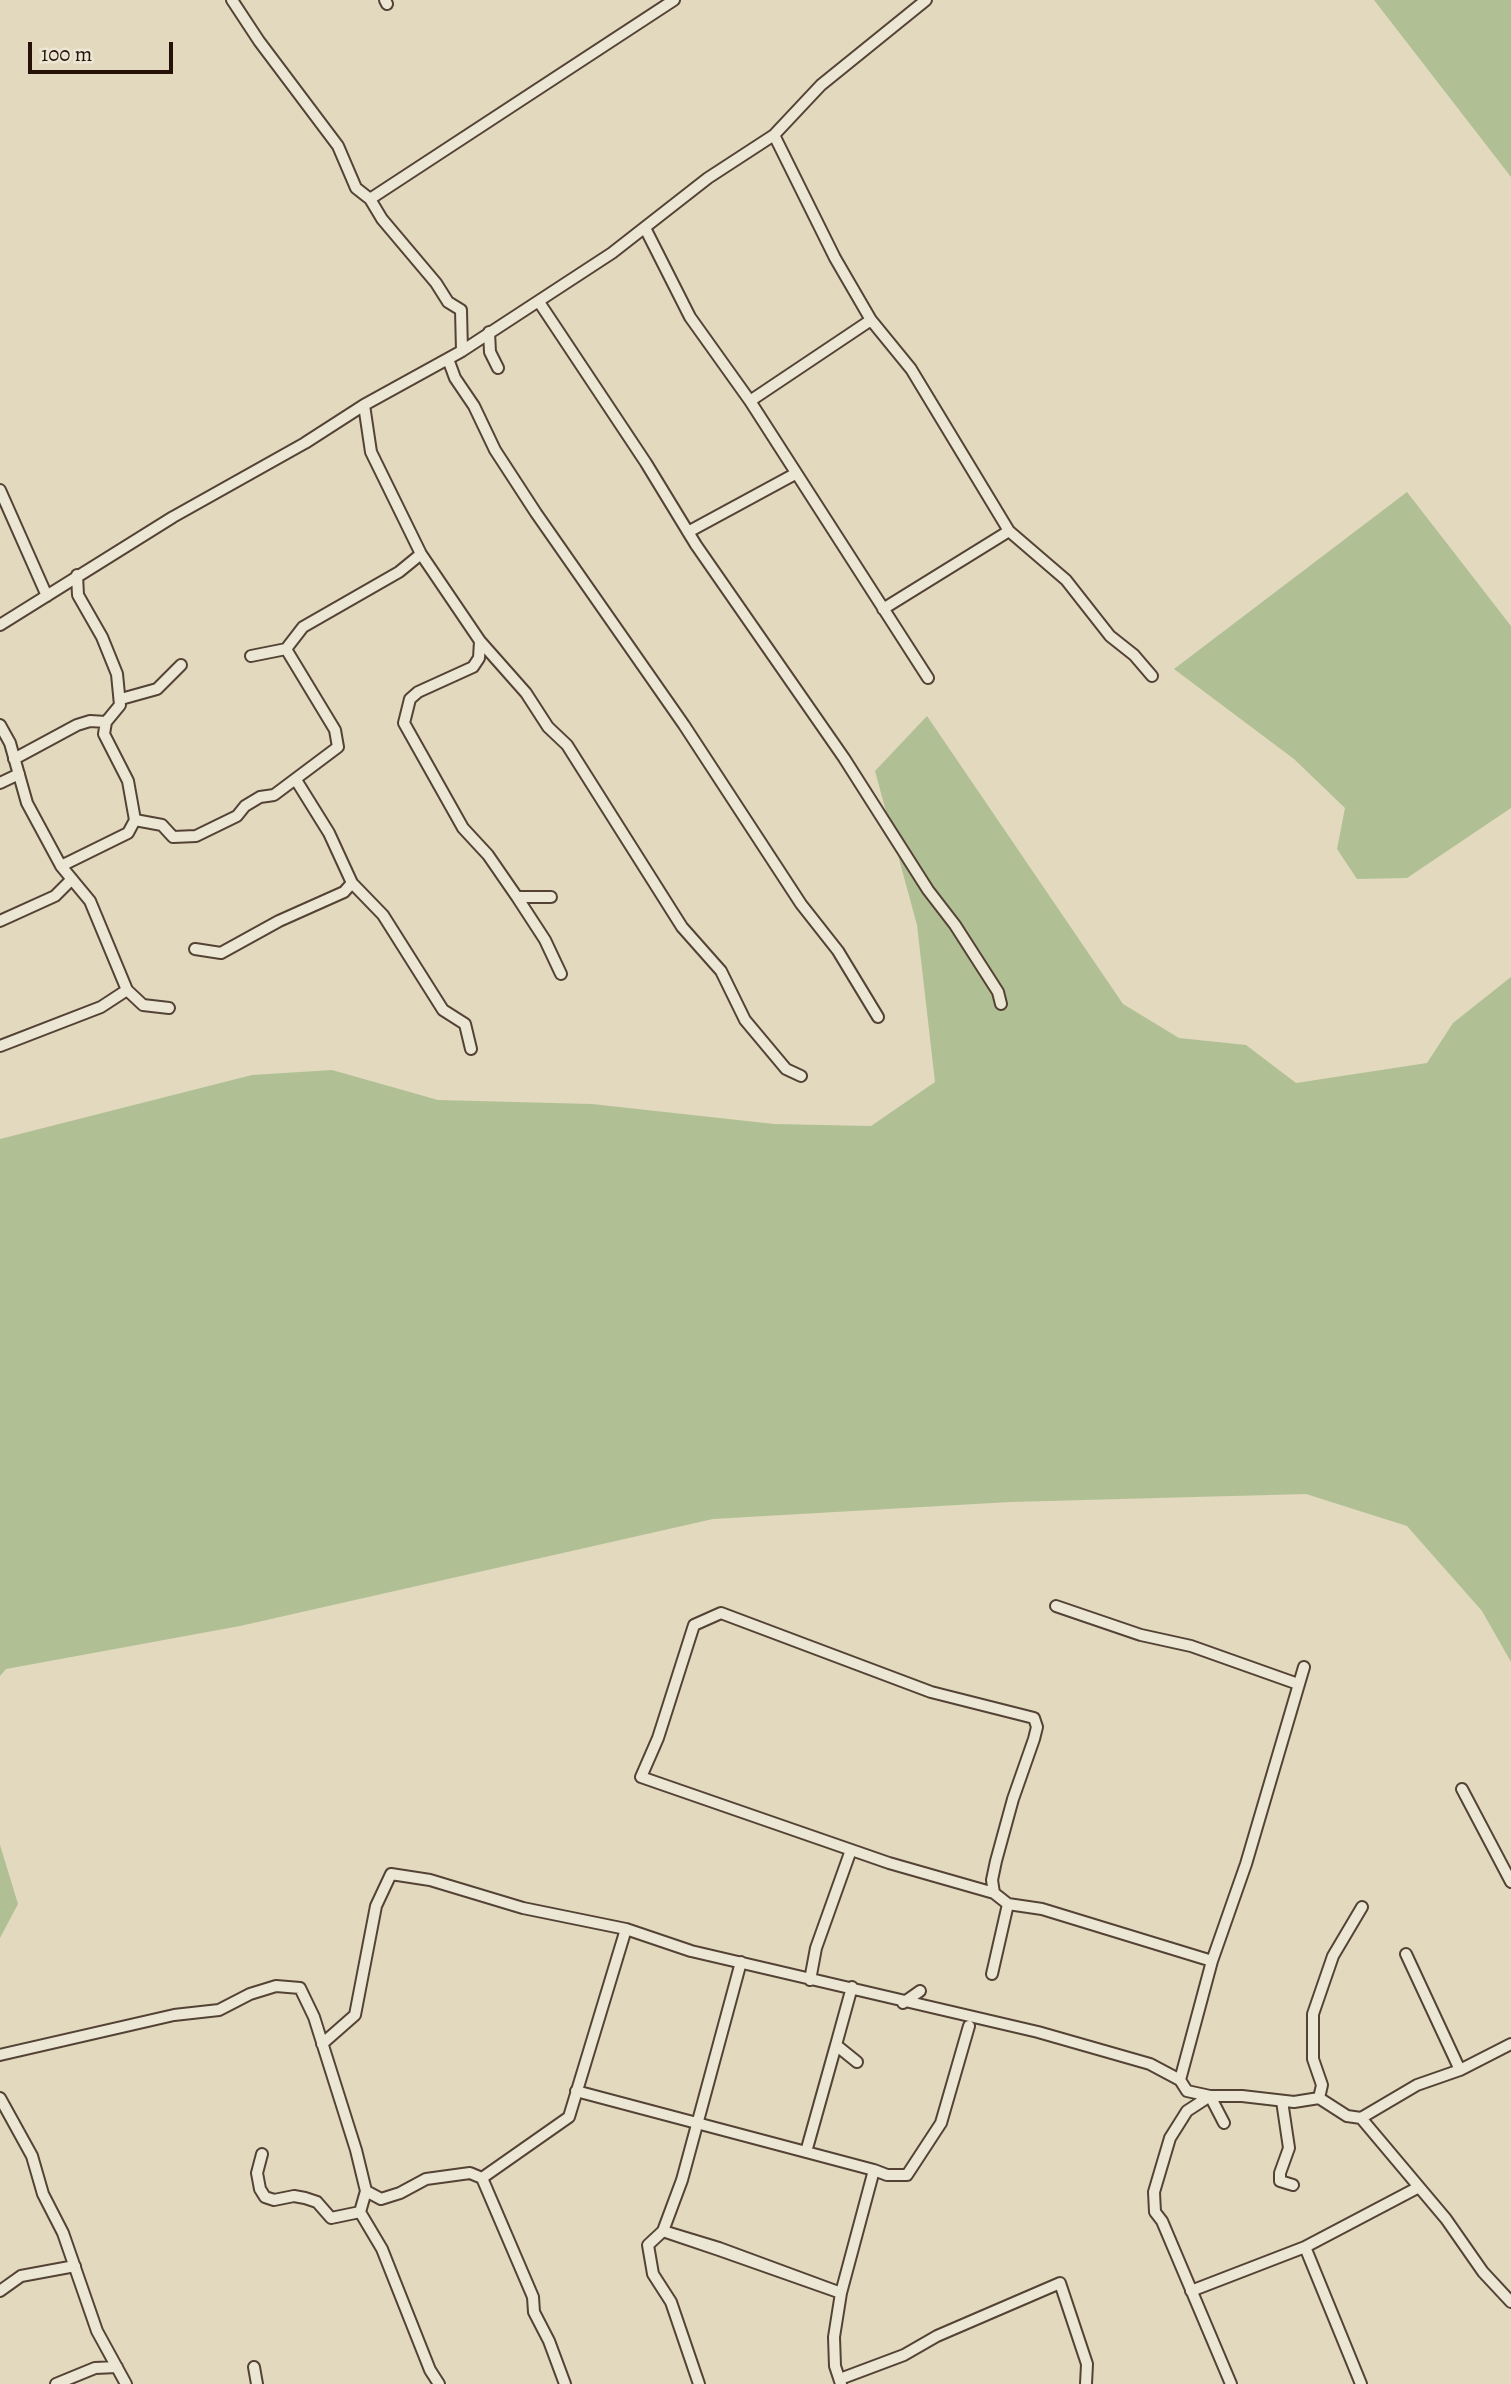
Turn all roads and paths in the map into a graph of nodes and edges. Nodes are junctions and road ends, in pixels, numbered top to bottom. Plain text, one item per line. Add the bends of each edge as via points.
1 (232, 0) edge
2 (674, 0) edge
3 (926, 0) edge
4 (774, 135) junction
5 (370, 199) junction
6 (645, 228) junction
7 (539, 302) junction
8 (871, 320) junction
9 (489, 332) junction
10 (462, 351) junction
11 (448, 359) junction
12 (498, 368) dead end
13 (750, 401) junction
14 (364, 405) junction
15 (795, 474) junction
16 (0, 490) edge
17 (1009, 531) junction
18 (688, 532) junction
19 (421, 554) junction
20 (77, 575) junction
21 (47, 596) junction
22 (883, 610) junction
23 (0, 625) edge
24 (480, 641) junction
25 (286, 649) junction
26 (251, 656) dead end
27 (181, 665) dead end
28 (1152, 676) dead end
29 (928, 678) dead end
30 (121, 699) junction
31 (106, 722) junction
32 (0, 725) edge
33 (14, 759) junction
34 (19, 774) junction
35 (296, 780) junction
36 (0, 783) edge
37 (135, 820) junction
38 (61, 866) junction
39 (72, 879) junction
40 (352, 883) junction
41 (517, 897) junction
42 (551, 897) dead end
43 (0, 921) edge
44 (195, 949) dead end
45 (561, 974) dead end
46 (127, 990) junction
47 (1001, 1004) dead end
48 (169, 1008) dead end
49 (878, 1017) dead end
50 (0, 1046) edge
51 (471, 1049) dead end
52 (801, 1076) dead end
53 (1056, 1606) dead end
54 (1304, 1667) dead end
55 (1298, 1684) junction
56 (1462, 1789) dead end
57 (851, 1850) junction
58 (1511, 1882) edge
59 (994, 1893) junction
60 (1008, 1904) junction
61 (1362, 1907) dead end
62 (626, 1929) junction
63 (1406, 1954) dead end
64 (1212, 1961) junction
65 (741, 1962) junction
66 (992, 1974) dead end
67 (810, 1980) junction
68 (852, 1987) junction
69 (920, 1991) dead end
70 (902, 2003) junction
71 (969, 2026) dead end
72 (322, 2043) junction
73 (1511, 2044) edge
74 (836, 2045) junction
75 (0, 2055) edge
76 (857, 2062) dead end
77 (1460, 2070) junction
78 (1180, 2080) junction
79 (576, 2091) junction
80 (1187, 2091) junction
81 (1210, 2096) junction
82 (0, 2098) edge
83 (1319, 2098) junction
84 (1282, 2101) junction
85 (1187, 2112) junction
86 (1361, 2118) junction
87 (1224, 2123) dead end
88 (699, 2124) junction
89 (806, 2152) junction
90 (262, 2154) dead end
91 (874, 2170) junction
92 (482, 2178) junction
93 (1293, 2185) dead end
94 (1419, 2187) junction
95 (366, 2191) junction
96 (360, 2212) junction
97 (663, 2231) junction
98 (1305, 2247) junction
99 (75, 2266) junction
100 (0, 2291) edge
101 (1191, 2291) junction
102 (841, 2293) junction
103 (1511, 2302) edge
104 (117, 2367) junction
105 (254, 2367) dead end
106 (841, 2381) edge
107 (57, 2384) edge
108 (126, 2384) edge
109 (257, 2384) edge
110 (439, 2384) edge
111 (565, 2384) edge
112 (699, 2384) edge
113 (1086, 2384) edge
114 (1231, 2384) edge
115 (1361, 2384) edge

1 - 5 street via 338,146 356,188
2 - 5 street
3 - 4 street via 821,85
4 - 6 street via 708,178
4 - 8 street
5 - 10 street via 448,302 461,310
6 - 7 street
6 - 13 street via 690,317
7 - 9 street
7 - 18 street
8 - 13 street
8 - 17 street via 911,369
9 - 10 street
9 - 12 street via 490,352
10 - 11 street
11 - 14 street
11 - 49 street via 495,450 536,513 684,725 801,904 838,951
13 - 15 street
14 - 19 street via 371,452
14 - 20 street
15 - 18 street
15 - 22 street
16 - 21 street
17 - 22 street
17 - 28 street via 1066,580 1110,636
18 - 47 street via 956,925
19 - 24 street
19 - 25 street via 399,572 303,627
20 - 21 street
20 - 30 street via 78,595 113,661
21 - 23 street
22 - 29 street
24 - 41 street via 473,667 418,692 410,699 404,723 463,828
24 - 52 street via 567,745 682,927 721,971 745,1020 786,1069
25 - 26 street
25 - 35 street via 338,740 338,747
27 - 30 street via 156,689
30 - 31 street
31 - 33 street via 77,725
31 - 37 street via 104,734 128,781
32 - 33 street
33 - 34 street
34 - 36 street
34 - 38 street via 27,803
35 - 37 street via 196,835 173,837 162,825
35 - 40 street via 329,833
37 - 38 street via 128,833
38 - 39 street
39 - 43 street via 55,896
39 - 46 street via 94,910
40 - 44 street via 221,953
40 - 51 street via 383,915 443,1010 465,1024
41 - 42 street
41 - 45 street
46 - 48 street via 143,1005
46 - 50 street via 101,1007
53 - 55 street
54 - 55 street
55 - 64 street via 1246,1864
56 - 58 street
57 - 59 street
57 - 59 street via 641,1777 694,1625 721,1613 931,1692 1034,1718 1034,1739 996,1861
57 - 67 street via 816,1948
59 - 60 street
60 - 64 street via 1042,1909
60 - 66 street
61 - 83 street via 1333,1956 1312,2014 1313,2059 1322,2085
62 - 65 street
62 - 72 street via 391,1874 376,1906 355,2015
62 - 79 street
63 - 77 street
64 - 78 street
65 - 67 street
65 - 88 street
67 - 68 street
68 - 70 street
68 - 74 street
69 - 70 street
70 - 78 street via 1038,2032 1150,2064
71 - 91 street via 941,2123 914,2165 907,2175
72 - 75 street via 300,1988 288,1984 250,1994 219,2010 174,2015
72 - 95 street
73 - 77 street
74 - 76 street
74 - 89 street
77 - 86 street via 1417,2085
78 - 80 street
79 - 88 street
79 - 92 street via 564,2123
80 - 81 street
80 - 85 street
81 - 84 street
81 - 85 street
81 - 87 street
82 - 99 street via 32,2155 43,2194
83 - 84 street
83 - 86 street via 1347,2116
84 - 93 street via 1289,2148 1280,2181
85 - 101 street via 1170,2138 1154,2192 1155,2212
86 - 94 street
88 - 89 street
88 - 97 street
89 - 91 street
90 - 96 street via 257,2173 265,2197 305,2198 331,2218
91 - 102 street
92 - 95 street via 470,2173 426,2179 381,2199
92 - 111 street
94 - 98 street
94 - 103 street
95 - 96 street
96 - 110 street via 383,2249
97 - 102 street
97 - 112 street via 648,2245 653,2274 671,2302
98 - 101 street
98 - 115 street
99 - 100 street via 21,2276
99 - 104 street via 97,2331
101 - 114 street
102 - 106 street via 834,2337 835,2366
104 - 107 street via 95,2368
104 - 108 street
105 - 109 street
106 - 113 street via 1060,2283 1087,2364

